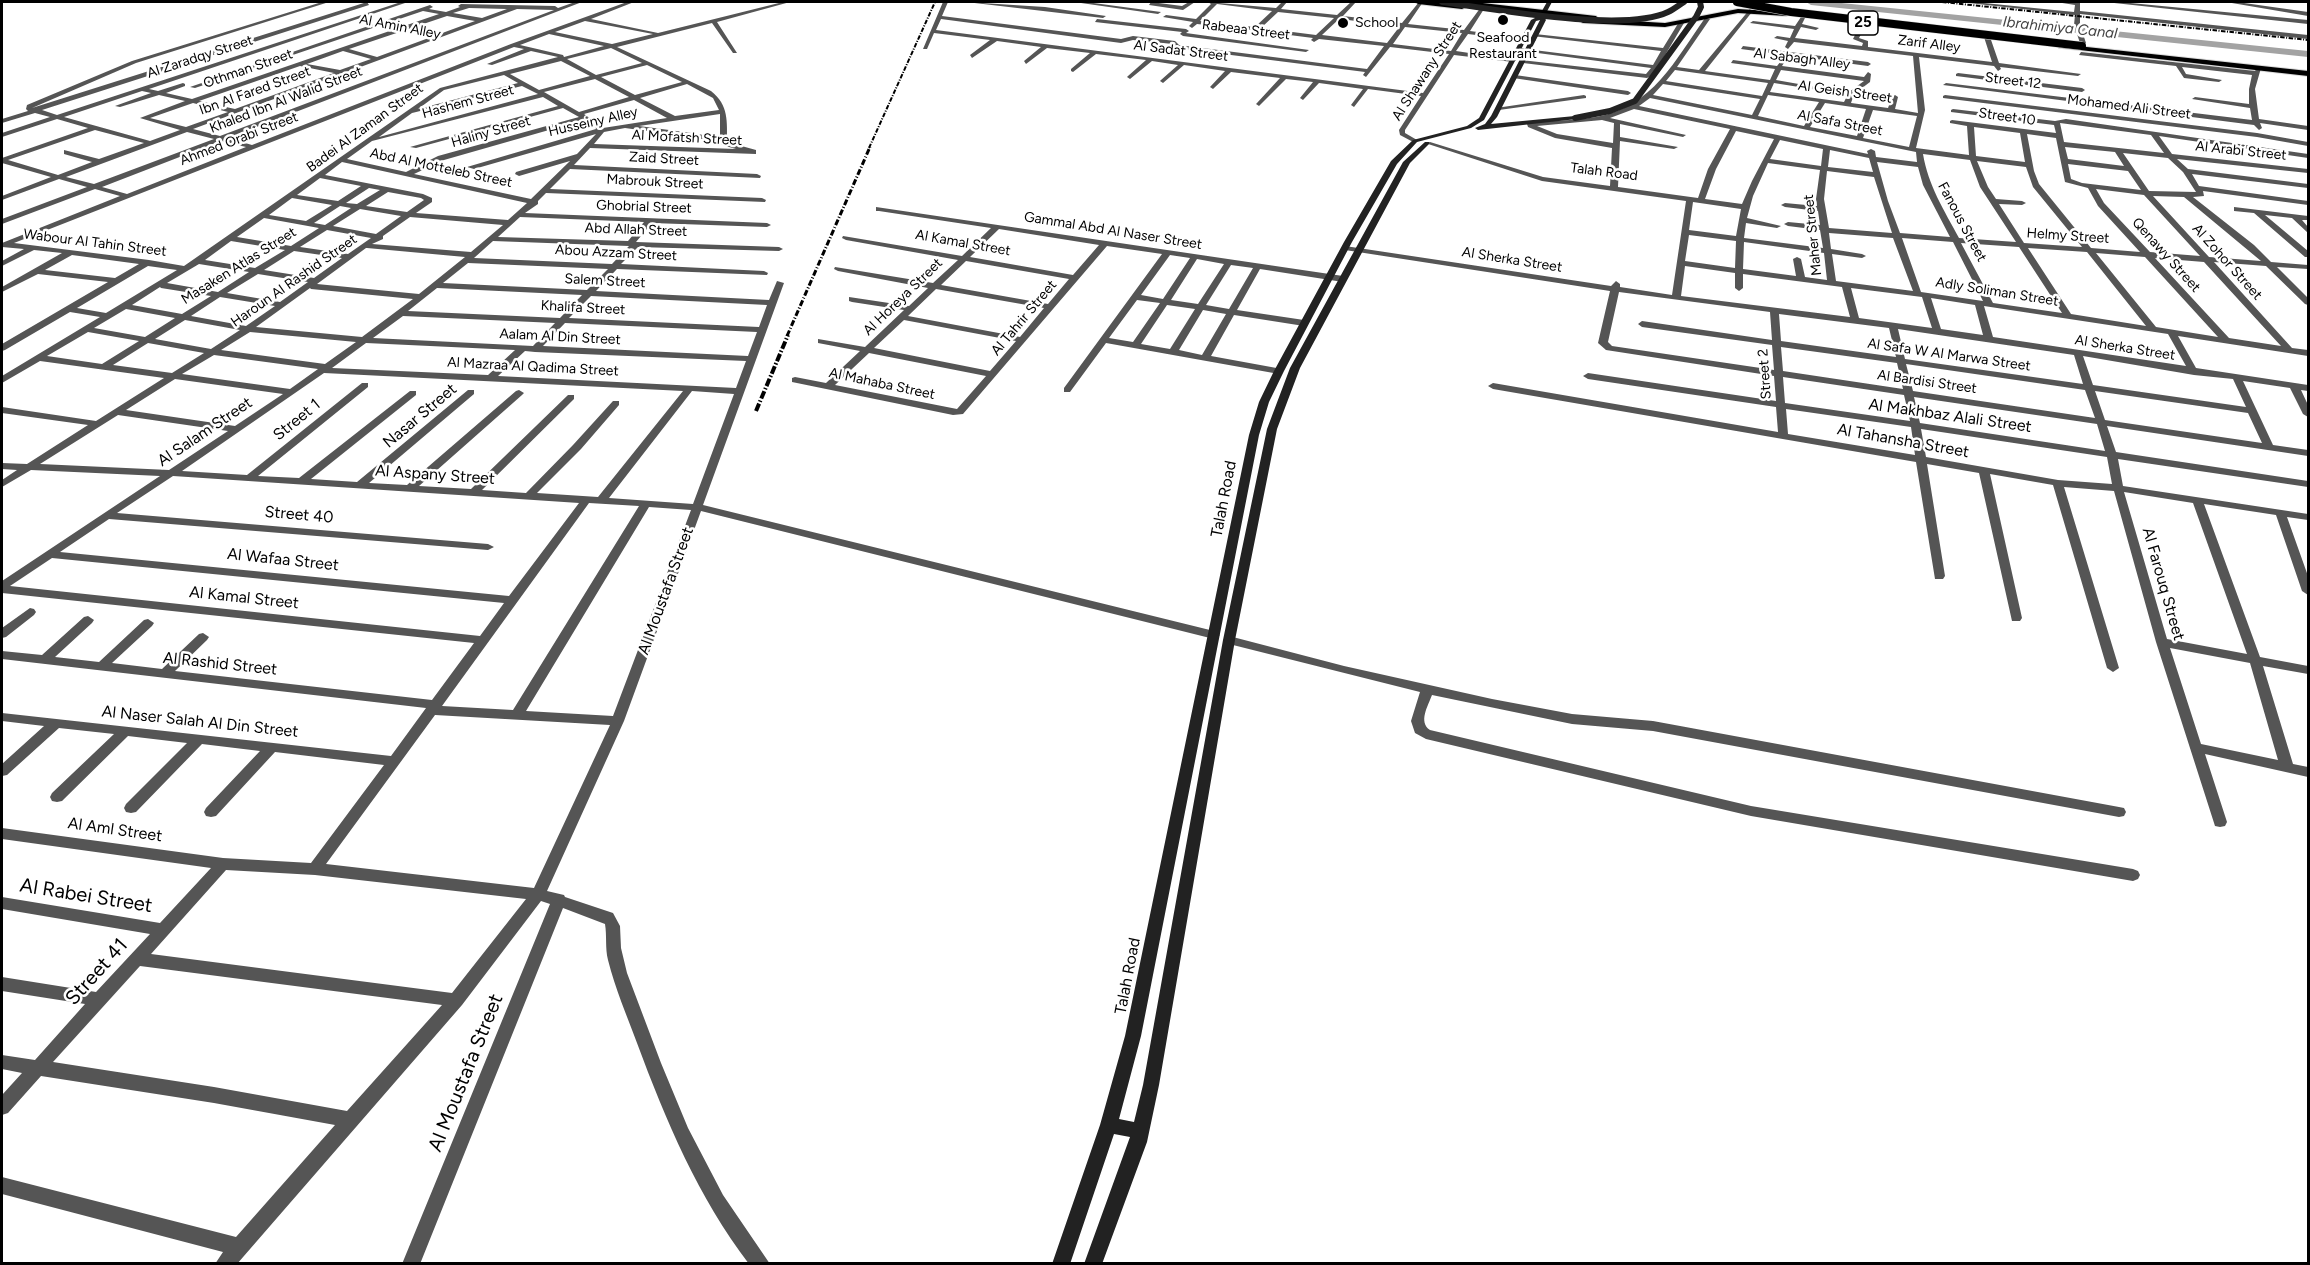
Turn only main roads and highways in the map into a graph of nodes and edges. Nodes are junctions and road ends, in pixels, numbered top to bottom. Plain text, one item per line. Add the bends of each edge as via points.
1 (1419, 2) edge
2 (1442, 2) edge
3 (1459, 2) edge
4 (1549, 2) edge
5 (1684, 2) edge
6 (1700, 2) edge
7 (1737, 2) edge
8 (1542, 14) junction
9 (1630, 23) junction
10 (2081, 46) junction
11 (1520, 56) junction
12 (2308, 72) edge
13 (1482, 125) junction
14 (1421, 142) junction
15 (1193, 739) junction
16 (1212, 741) junction
17 (1109, 1125) junction
18 (1140, 1131) junction
19 (1061, 1263) edge
20 (1094, 1263) edge

1 - 8 highway, 25
2 - 5 main road, bridge via 1612,20 1662,15
3 - 8 highway, 25
4 - 8 main road
6 - 13 main road, Talah Road, bridge via 1696,17 1642,94 1624,106 1575,118
7 - 10 highway, bridge via 1799,13
8 - 9 highway, 25
8 - 11 main road via 1544,20
9 - 10 highway, 25 via 1681,24 1750,11
9 - 10 highway, 25 via 1760,7
10 - 12 highway, 25
10 - 12 highway, 25 via 2257,71
11 - 13 main road
11 - 13 main road via 1515,77 1499,108
13 - 14 main road, Talah Road
14 - 15 main road, Talah Road via 1394,163 1264,402
14 - 16 main road, Talah Road via 1294,368 1277,410
15 - 16 main road
15 - 17 main road, Talah Road via 1132,1036
16 - 18 main road, Talah Road
17 - 18 main road
17 - 19 main road, Talah Road
18 - 20 main road, Talah Road

